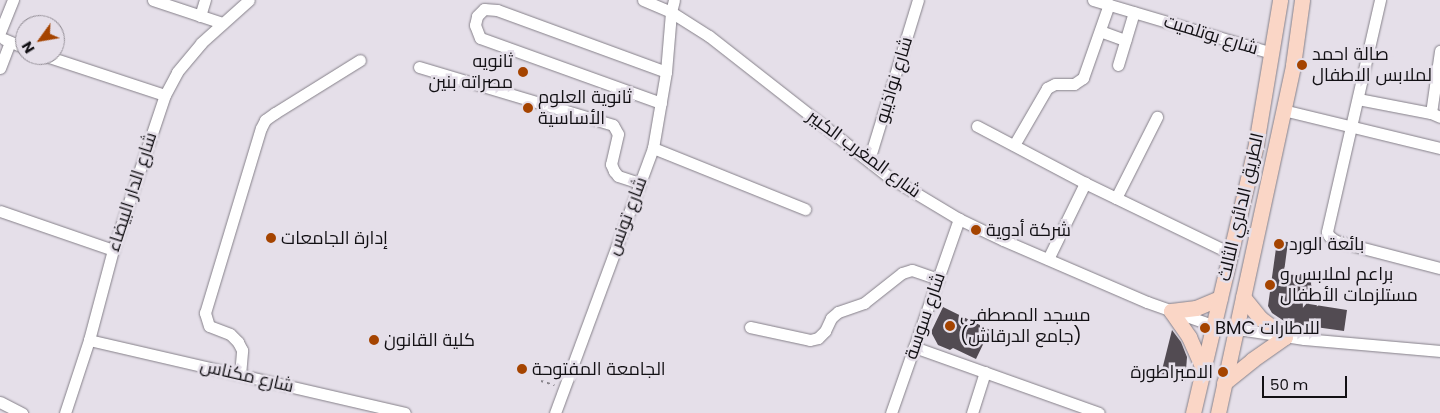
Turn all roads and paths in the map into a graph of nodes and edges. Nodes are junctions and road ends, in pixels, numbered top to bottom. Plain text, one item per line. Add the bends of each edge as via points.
1 (13, 0) edge
2 (154, 0) edge
3 (205, 0) edge
4 (249, 0) edge
5 (643, 0) edge
6 (674, 0) edge
7 (918, 0) edge
8 (1093, 0) edge
9 (1280, 0) edge
10 (1302, 0) edge
11 (1380, 0) edge
12 (1108, 4) junction
13 (671, 12) junction
14 (1134, 12) junction
15 (200, 16) junction
16 (222, 23) junction
17 (1100, 31) junction
18 (0, 32) edge
19 (5, 40) edge
20 (1125, 40) junction
21 (1440, 51) edge
22 (1272, 53) junction
23 (360, 60) dead end
24 (65, 62) edge
25 (1118, 65) dead end
26 (419, 67) dead end
27 (0, 68) edge
28 (666, 72) junction
29 (165, 95) junction
30 (1358, 99) junction
31 (661, 103) junction
32 (1283, 110) junction
33 (1436, 115) edge
34 (1157, 117) dead end
35 (1352, 125) junction
36 (977, 126) dead end
37 (1014, 146) junction
38 (653, 148) junction
39 (1440, 148) edge
40 (869, 160) junction
41 (640, 183) junction
42 (1085, 183) junction
43 (1116, 198) junction
44 (805, 210) dead end
45 (0, 211) edge
46 (959, 219) junction
47 (112, 250) junction
48 (1230, 253) junction
49 (1048, 259) junction
50 (1440, 268) edge
51 (938, 279) junction
52 (1243, 297) junction
53 (1220, 298) junction
54 (1171, 311) junction
55 (1212, 325) junction
56 (750, 327) dead end
57 (1236, 330) junction
58 (1285, 337) junction
59 (89, 340) junction
60 (914, 347) junction
61 (1440, 351) edge
62 (1203, 368) junction
63 (984, 372) junction
64 (240, 375) junction
65 (1224, 383) junction
66 (0, 402) edge
67 (22, 413) edge
68 (64, 413) edge
69 (404, 413) edge
70 (555, 413) edge
71 (891, 413) edge
72 (972, 413) edge
73 (1099, 413) edge
74 (1193, 413) edge
75 (1218, 413) edge

1 - 18 street
2 - 15 street
3 - 15 street
4 - 16 street, شارع الدار البيضاء
5 - 13 street, شارع المغرب الكبير
6 - 13 street, شارع تونس
7 - 40 street, شارع نواذيبو
8 - 12 street, شارع بوتلميت
9 - 22 main road, الطريق الدائري الثالث
10 - 32 main road, الطريق الدائري الثالث
11 - 30 street
12 - 14 street, شارع بوتلميت
12 - 17 street
13 - 28 street, شارع تونس
13 - 40 street, شارع المغرب الكبير via 709,36
14 - 20 street
14 - 22 street, شارع بوتلميت
15 - 16 street
16 - 29 street, شارع الدار البيضاء via 177,72
17 - 20 street
17 - 37 street via 1082,78 1074,84 1055,84 1047,88
19 - 27 street
20 - 25 street
21 - 33 street
22 - 48 main road, الطريق الدائري الثالث via 1256,144
23 - 64 street via 275,112 261,128 205,313 209,326 230,334 238,342 242,350
24 - 29 street
26 - 41 street via 613,125 618,134 612,164 614,171 618,176
28 - 31 street, شارع تونس
28 - 31 street via 497,10 484,9 477,16 475,25 480,38
29 - 47 street, شارع الدار البيضاء
30 - 33 street
30 - 35 street
31 - 38 street, شارع تونس
32 - 35 street
32 - 52 main road, الطريق الدائري الثالث
34 - 43 street
35 - 39 street
35 - 50 street via 1328,226 1329,236 1336,241
36 - 37 street
37 - 42 street
38 - 41 street, شارع تونس
38 - 44 street
40 - 46 street, شارع المغرب الكبير via 889,177
41 - 70 street, شارع تونس
42 - 43 street
42 - 49 street
43 - 48 street
45 - 47 street
46 - 49 street, شارع المغرب الكبير
46 - 51 street, شارع سوسة
47 - 59 street, شارع الدار البيضاء
48 - 53 main road, الطريق الدائري الثالث
49 - 54 street, شارع المغرب الكبير
51 - 56 street via 912,270 902,273 864,304 838,312 818,338 810,340
51 - 60 street, شارع سوسة
52 - 57 main road, الطريق الدائري الثالث
52 - 58 main road via 1260,318
53 - 54 main road via 1187,310
53 - 55 main road, الطريق الدائري الثالث
54 - 55 street, شارع المغرب الكبير
54 - 62 main road via 1189,337
55 - 57 street, شارع المغرب الكبير
55 - 62 main road, الطريق الدائري الثالث
57 - 58 street, شارع المغرب الكبير
57 - 65 main road, الطريق الدائري الثالث
58 - 61 street, شارع المغرب الكبير
58 - 65 main road
59 - 64 street, شارع مكناس
59 - 68 street, شارع الدار البيضاء
60 - 63 street
60 - 71 street, شارع سوسة
62 - 74 main road, الطريق الدائري الثالث
63 - 72 street
63 - 73 street
64 - 69 street, شارع مكناس
65 - 75 main road, الطريق الدائري الثالث
66 - 67 street

